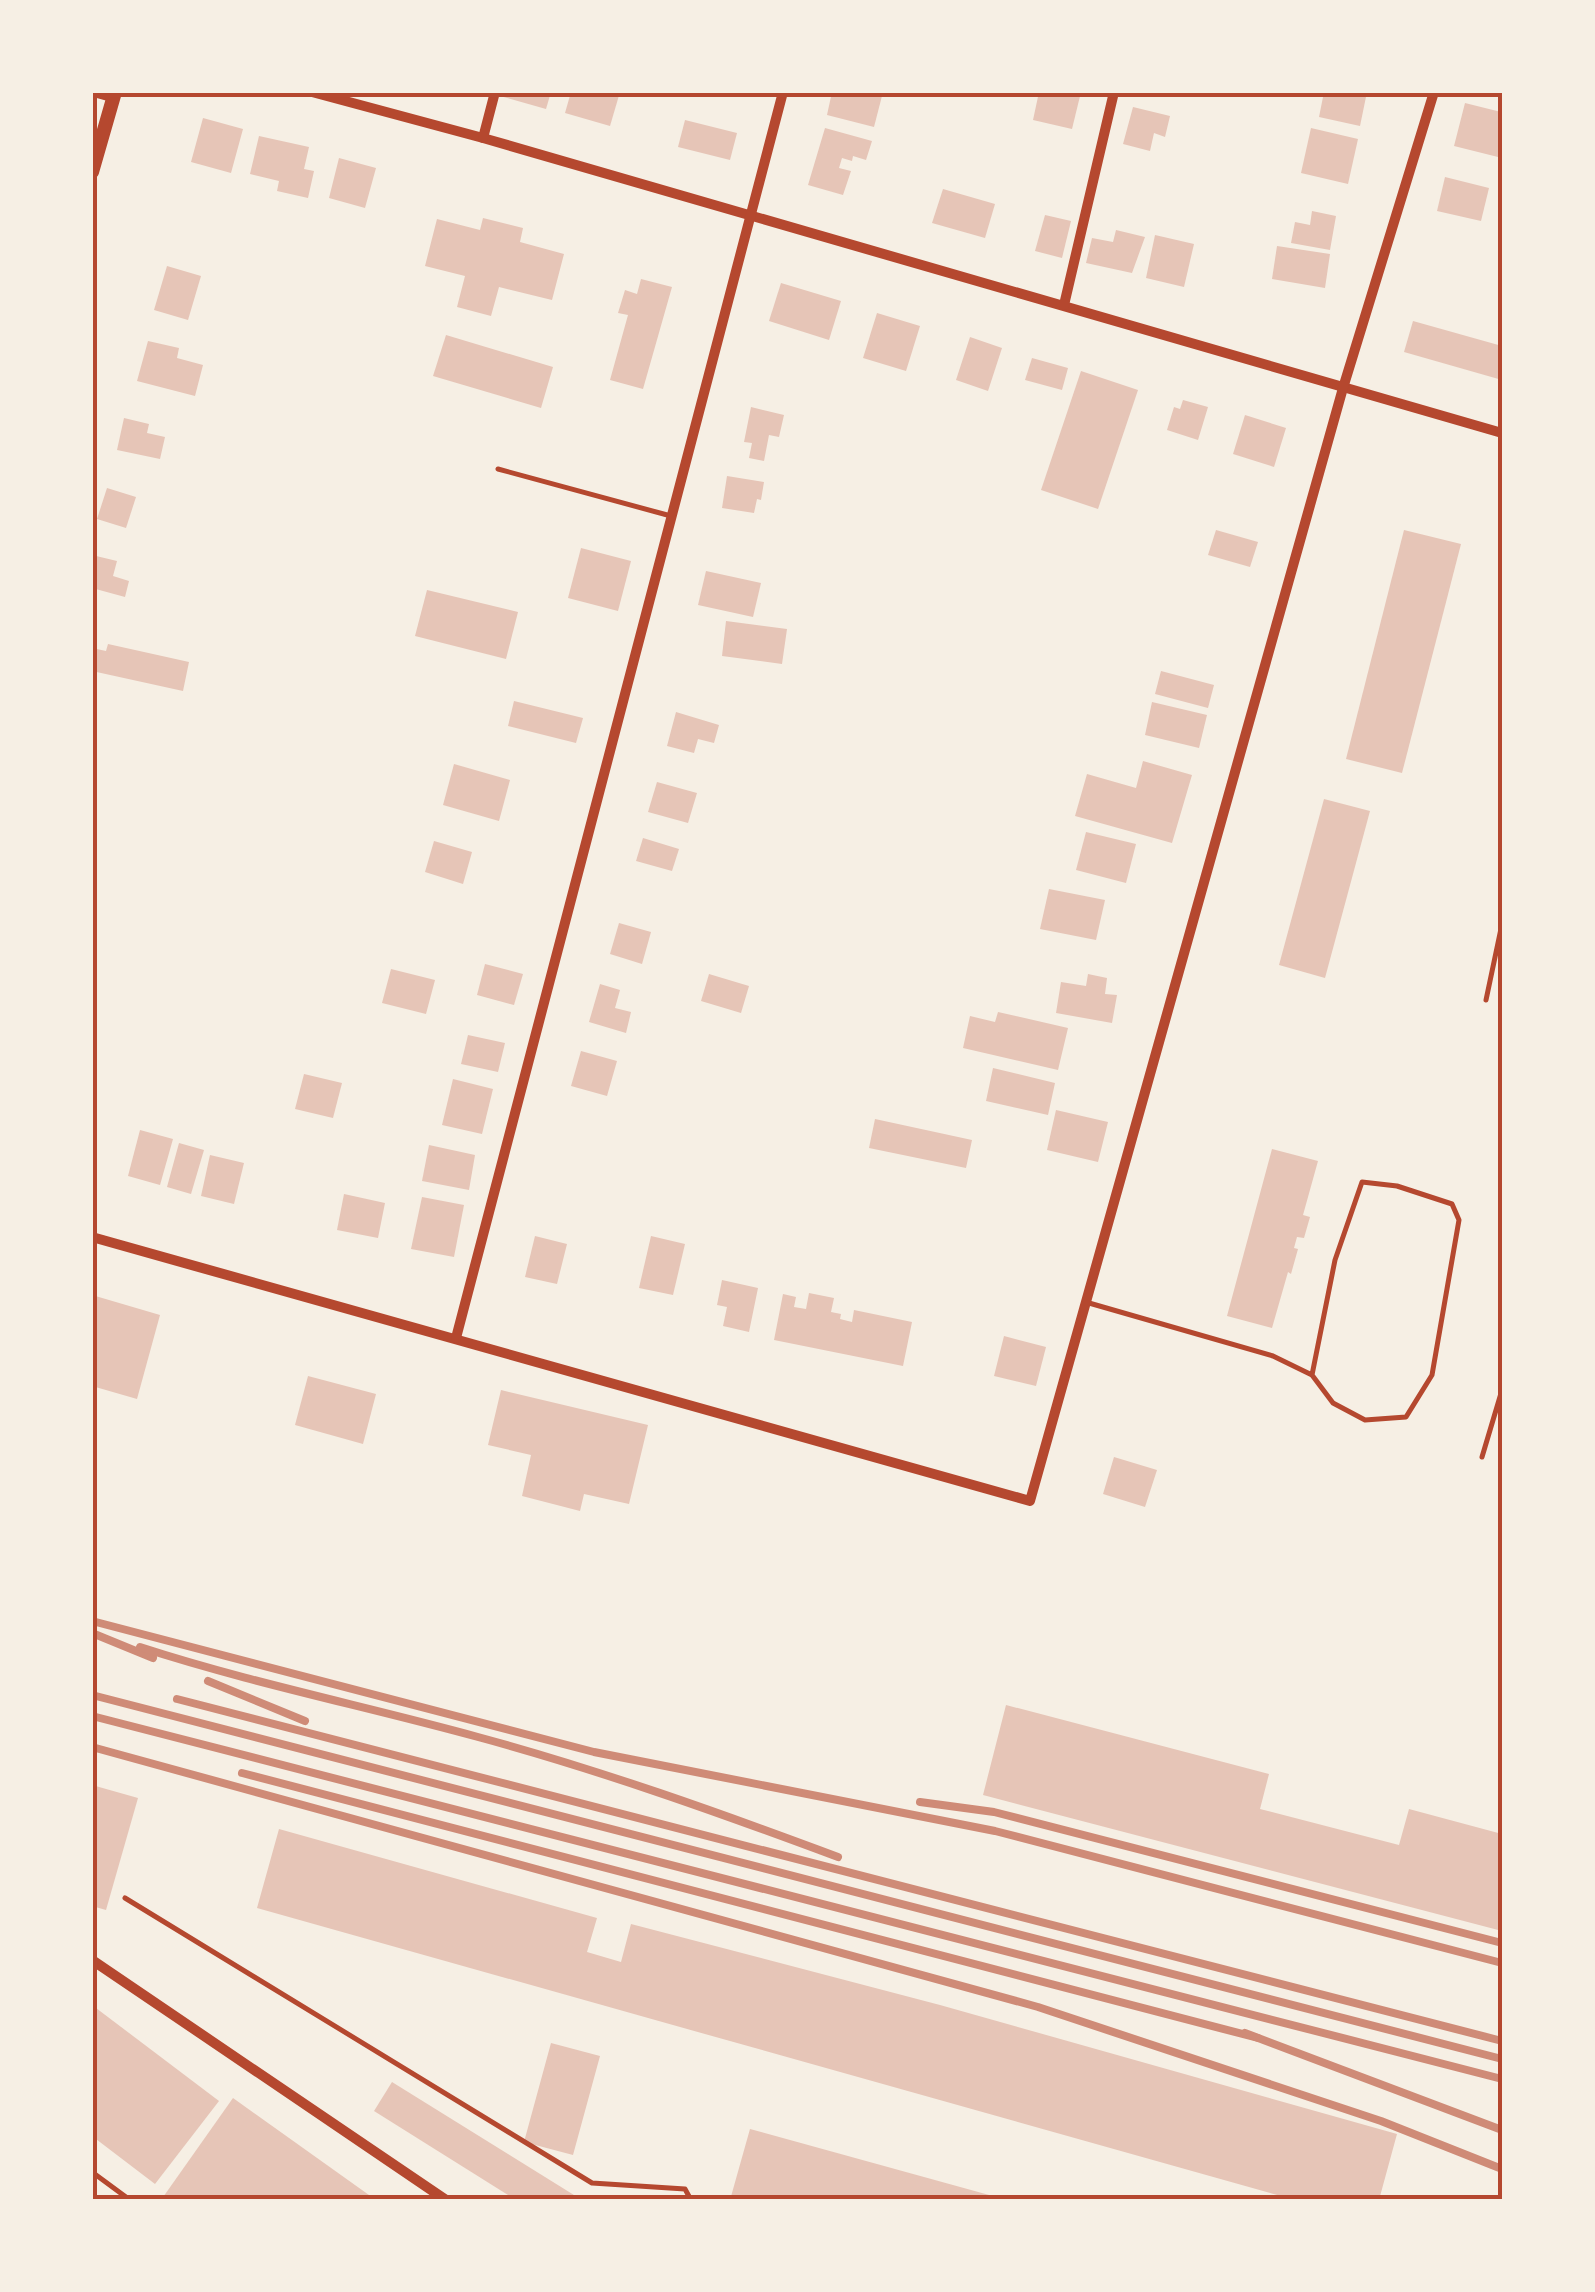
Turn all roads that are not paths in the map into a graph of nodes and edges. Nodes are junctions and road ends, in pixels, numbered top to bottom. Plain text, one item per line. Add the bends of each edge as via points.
1 (312, 92) edge
2 (495, 92) edge
3 (783, 92) edge
4 (1114, 92) edge
5 (1434, 92) edge
6 (92, 94) edge
7 (114, 96) edge
8 (483, 138) junction
9 (92, 172) edge
10 (750, 216) junction
11 (1064, 305) junction
12 (1343, 388) junction
13 (1502, 433) edge
14 (498, 469) dead end
15 (671, 516) junction
16 (1502, 924) edge
17 (1486, 1000) dead end
18 (92, 1237) edge
19 (1086, 1302) junction
20 (456, 1338) junction
21 (1312, 1375) junction
22 (1502, 1390) edge
23 (1482, 1457) dead end
24 (125, 1898) dead end
25 (92, 1960) edge
26 (92, 2172) edge
27 (130, 2200) edge
28 (446, 2200) edge
29 (691, 2200) edge

1 - 8 street
2 - 8 street
3 - 10 street
4 - 11 street
5 - 12 street
6 - 7 lane
7 - 9 street
8 - 10 street
10 - 11 street
10 - 15 street
11 - 12 street
12 - 13 street
12 - 19 street
14 - 15 lane
15 - 20 street
16 - 17 lane
18 - 20 street
19 - 20 street via 1030,1501
19 - 21 lane via 1273,1356
21 - 21 lane via 1333,1403 1365,1420 1406,1417 1432,1375 1459,1220 1452,1204 1362,1182 1336,1260
22 - 23 lane
24 - 29 lane via 592,2182 684,2189
25 - 28 street
26 - 27 lane

